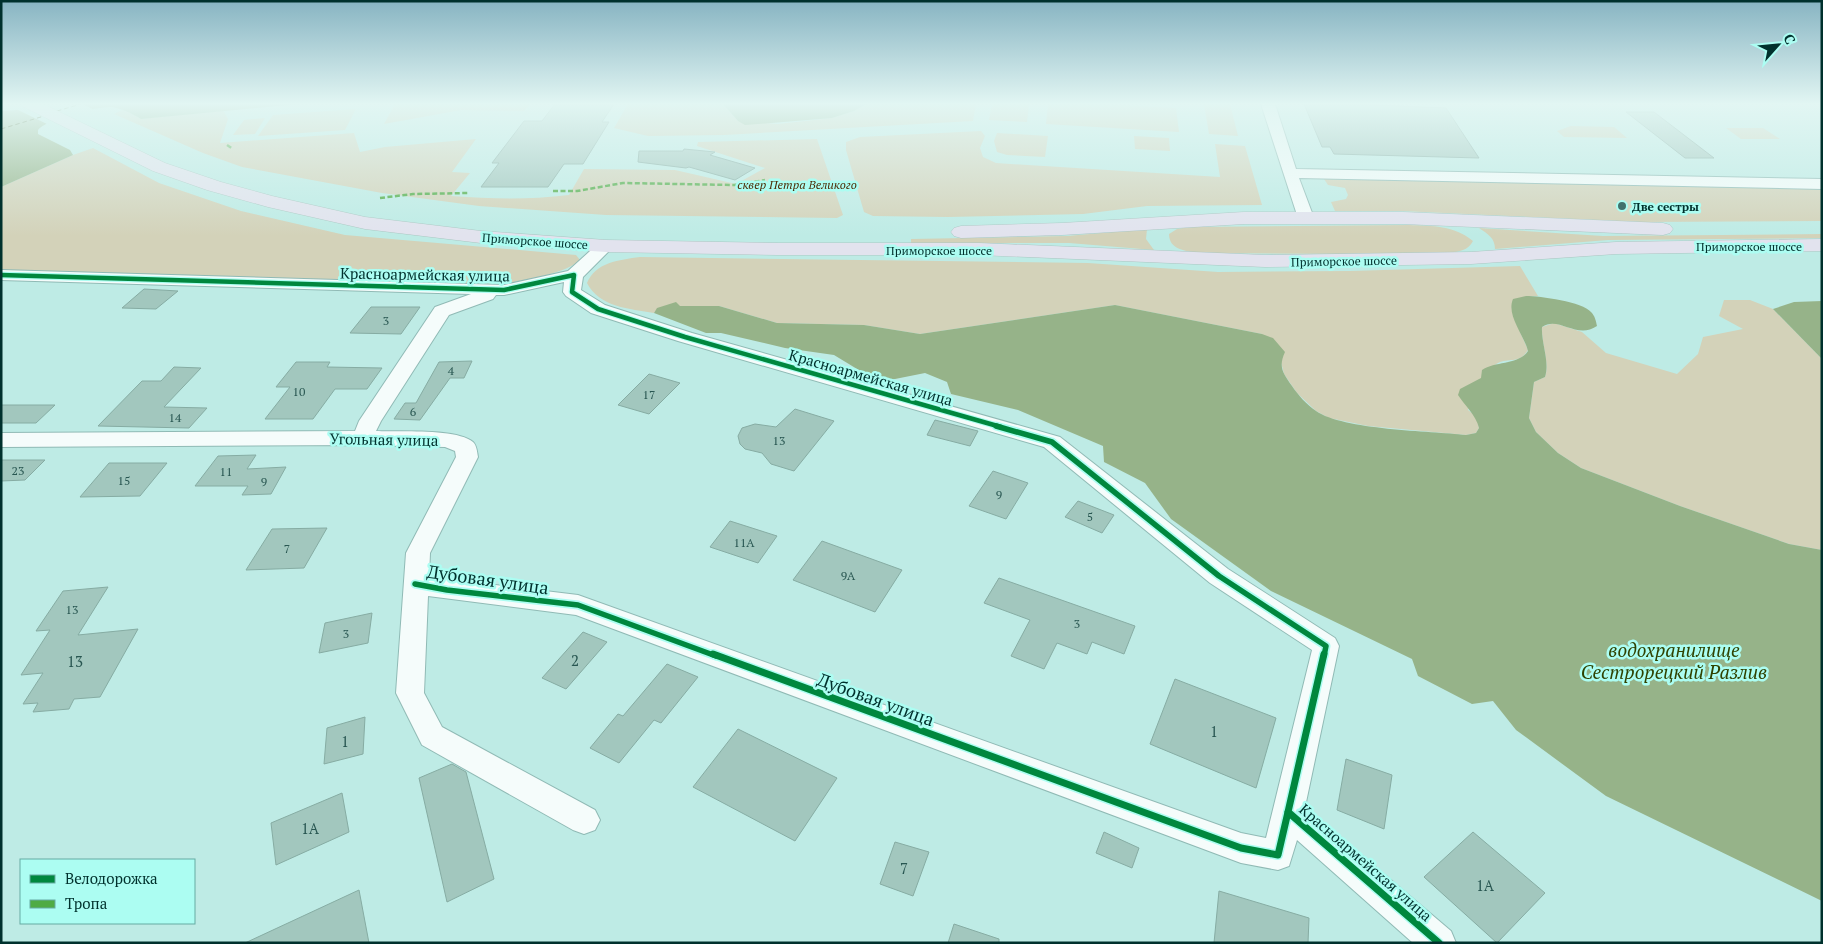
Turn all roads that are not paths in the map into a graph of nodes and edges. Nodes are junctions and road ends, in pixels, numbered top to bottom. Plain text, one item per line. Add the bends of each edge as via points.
1 (126, 148) edge
2 (146, 148) edge
3 (1282, 148) edge
4 (1290, 174) junction
5 (1822, 184) edge
6 (1306, 218) junction
7 (1454, 220) junction
8 (1172, 221) junction
9 (1822, 228) edge
10 (1822, 245) edge
11 (606, 246) junction
12 (1471, 258) junction
13 (1186, 259) junction
14 (1, 275) edge
15 (574, 275) junction
16 (504, 290) junction
17 (363, 438) junction
18 (1, 440) edge
19 (415, 584) junction
20 (1288, 812) junction
21 (584, 820) dead end
22 (1438, 943) edge

1 - 11 highway, Приморское шоссе via 159,167 214,186 346,218 422,231
2 - 8 highway, Приморское шоссе via 287,192 390,211 479,222 582,229 856,233 1062,229
3 - 4 street
4 - 5 street
4 - 6 street
6 - 7 highway, Приморское шоссе
6 - 8 highway, Приморское шоссе
7 - 9 highway, Приморское шоссе via 1650,229
7 - 12 highway via 1483,239 1485,246
8 - 13 highway via 1158,231 1158,240 1165,248
10 - 12 highway, Приморское шоссе via 1616,248
11 - 13 highway, Приморское шоссе via 979,249
11 - 15 street
12 - 13 highway, Приморское шоссе via 1338,261
14 - 16 street, Красноармейская улица
15 - 16 street, Красноармейская улица
15 - 20 street, Красноармейская улица via 572,292 598,309 1052,442 1219,576 1326,646
16 - 17 street via 442,311 370,421
17 - 18 street, Угольная улица
17 - 19 street, Угольная улица via 448,440 465,447 467,457 418,553
19 - 20 street, Дубовая улица via 578,605 1241,848 1278,855
19 - 21 street, Угольная улица via 410,693 432,736
20 - 22 street, Красноармейская улица

